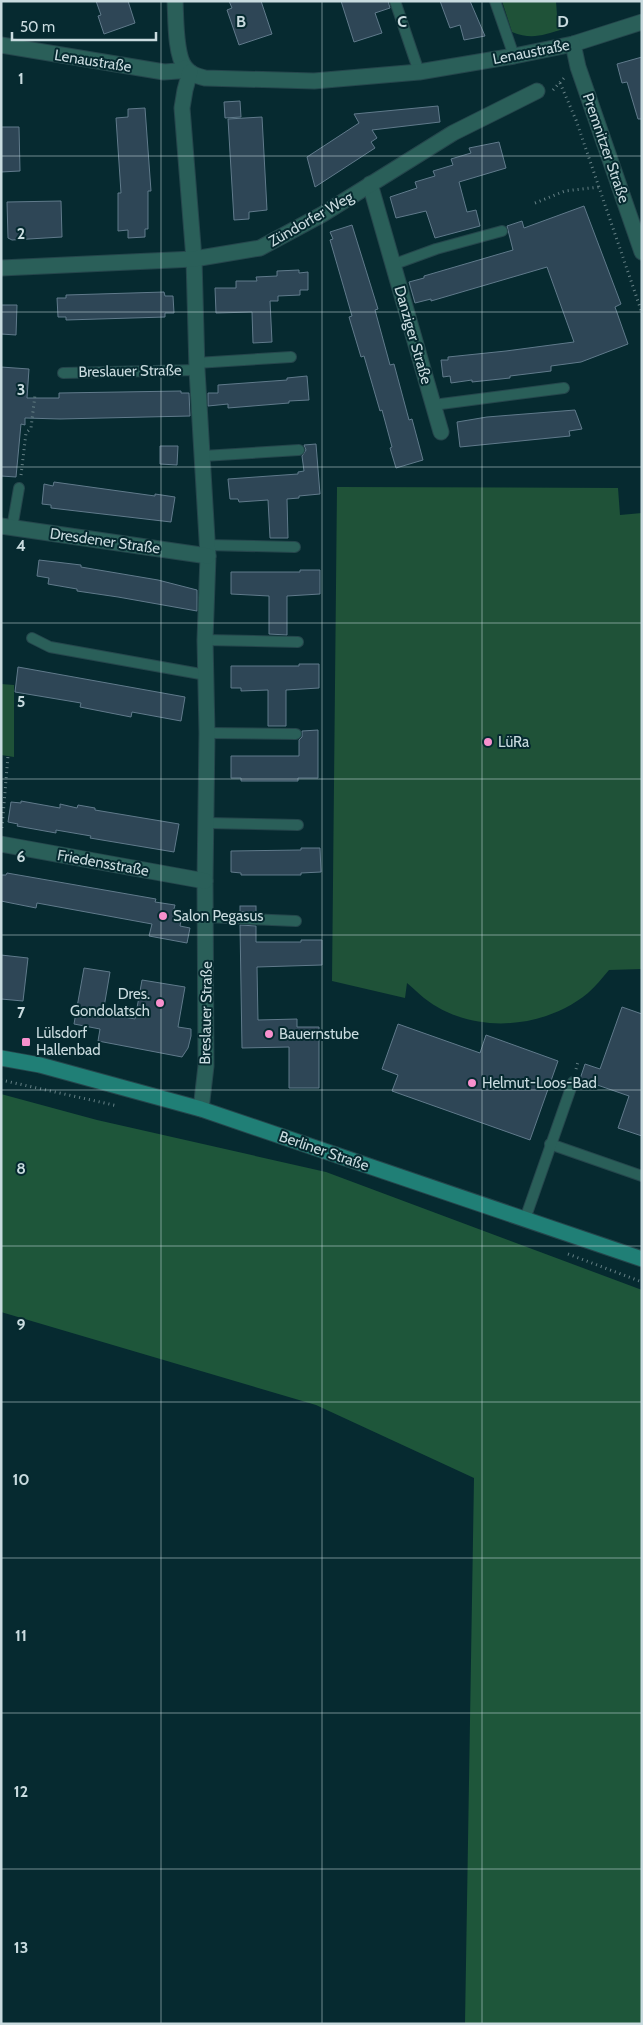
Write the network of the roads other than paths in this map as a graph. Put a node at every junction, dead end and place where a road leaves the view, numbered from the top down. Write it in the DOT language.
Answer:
graph roads {
  1 [pos="175,1"];
  2 [pos="395,1"];
  3 [pos="495,1"];
  4 [pos="642,22"];
  5 [pos="573,44"];
  6 [pos="1,45"];
  7 [pos="514,56"];
  8 [pos="190,72"];
  9 [pos="419,72"];
  10 [pos="537,91"];
  11 [pos="370,184"];
  12 [pos="502,232"];
  13 [pos="642,252"];
  14 [pos="194,259"];
  15 [pos="392,265"];
  16 [pos="1,268"];
  17 [pos="291,357"];
  18 [pos="196,366"];
  19 [pos="63,373"];
  20 [pos="564,388"];
  21 [pos="433,405"];
  22 [pos="441,432"];
  23 [pos="299,450"];
  24 [pos="203,456"];
  25 [pos="19,488"];
  26 [pos="7,527"];
  27 [pos="294,547"];
  28 [pos="207,551"];
  29 [pos="32,638"];
  30 [pos="205,640"];
  31 [pos="298,642"];
  32 [pos="206,675"];
  33 [pos="208,733"];
  34 [pos="296,734"];
  35 [pos="207,823"];
  36 [pos="298,826"];
  37 [pos="1,844"];
  38 [pos="205,881"];
  39 [pos="206,917"];
  40 [pos="296,921"];
  41 [pos="1,1058"];
  42 [pos="573,1082"];
  43 [pos="201,1109"];
  44 [pos="550,1144"];
  45 [pos="642,1176"];
  46 [pos="525,1219"];
  47 [pos="642,1259"];
  1 -- 8 [label="street"];
  2 -- 9 [label="lane"];
  3 -- 7 [label="lane"];
  4 -- 5 [label="street, Lenaustraße"];
  5 -- 7 [label="street, Lenaustraße"];
  5 -- 13 [label="street, Premnitzer Straße"];
  6 -- 8 [label="street, Lenaustraße"];
  7 -- 9 [label="street, Lenaustraße"];
  8 -- 9 [label="street, Lenaustraße"];
  8 -- 14 [label="street, Breslauer Straße"];
  10 -- 11 [label="street, Zündorfer Weg"];
  11 -- 14 [label="street, Zündorfer Weg"];
  11 -- 15 [label="street, Danziger Straße"];
  12 -- 15 [label="lane, Danziger Straße"];
  14 -- 16 [label="street, Zündorfer Weg"];
  14 -- 18 [label="street, Breslauer Straße"];
  15 -- 21 [label="street, Danziger Straße"];
  17 -- 18 [label="lane, Breslauer Straße"];
  18 -- 19 [label="lane, Breslauer Straße"];
  18 -- 24 [label="street, Breslauer Straße"];
  20 -- 21 [label="lane, Danziger Straße"];
  21 -- 22 [label="street, Danziger Straße"];
  23 -- 24 [label="lane"];
  24 -- 28 [label="street, Breslauer Straße"];
  25 -- 26 [label="lane"];
  26 -- 28 [label="street, Dresdener Straße"];
  27 -- 28 [label="lane"];
  28 -- 30 [label="street, Breslauer Straße"];
  29 -- 32 [label="lane"];
  30 -- 31 [label="lane"];
  30 -- 32 [label="street, Breslauer Straße"];
  32 -- 33 [label="street, Breslauer Straße"];
  33 -- 34 [label="lane"];
  33 -- 35 [label="street, Breslauer Straße"];
  35 -- 36 [label="lane"];
  35 -- 38 [label="street, Breslauer Straße"];
  37 -- 38 [label="street, Friedensstraße"];
  38 -- 39 [label="street, Breslauer Straße"];
  39 -- 40 [label="lane"];
  39 -- 43 [label="street, Breslauer Straße"];
  41 -- 43 [label="street, Berliner Straße"];
  42 -- 44 [label="lane"];
  43 -- 46 [label="street, Berliner Straße"];
  44 -- 45 [label="lane"];
  44 -- 46 [label="lane"];
  46 -- 47 [label="street, Berliner Straße"];
}
